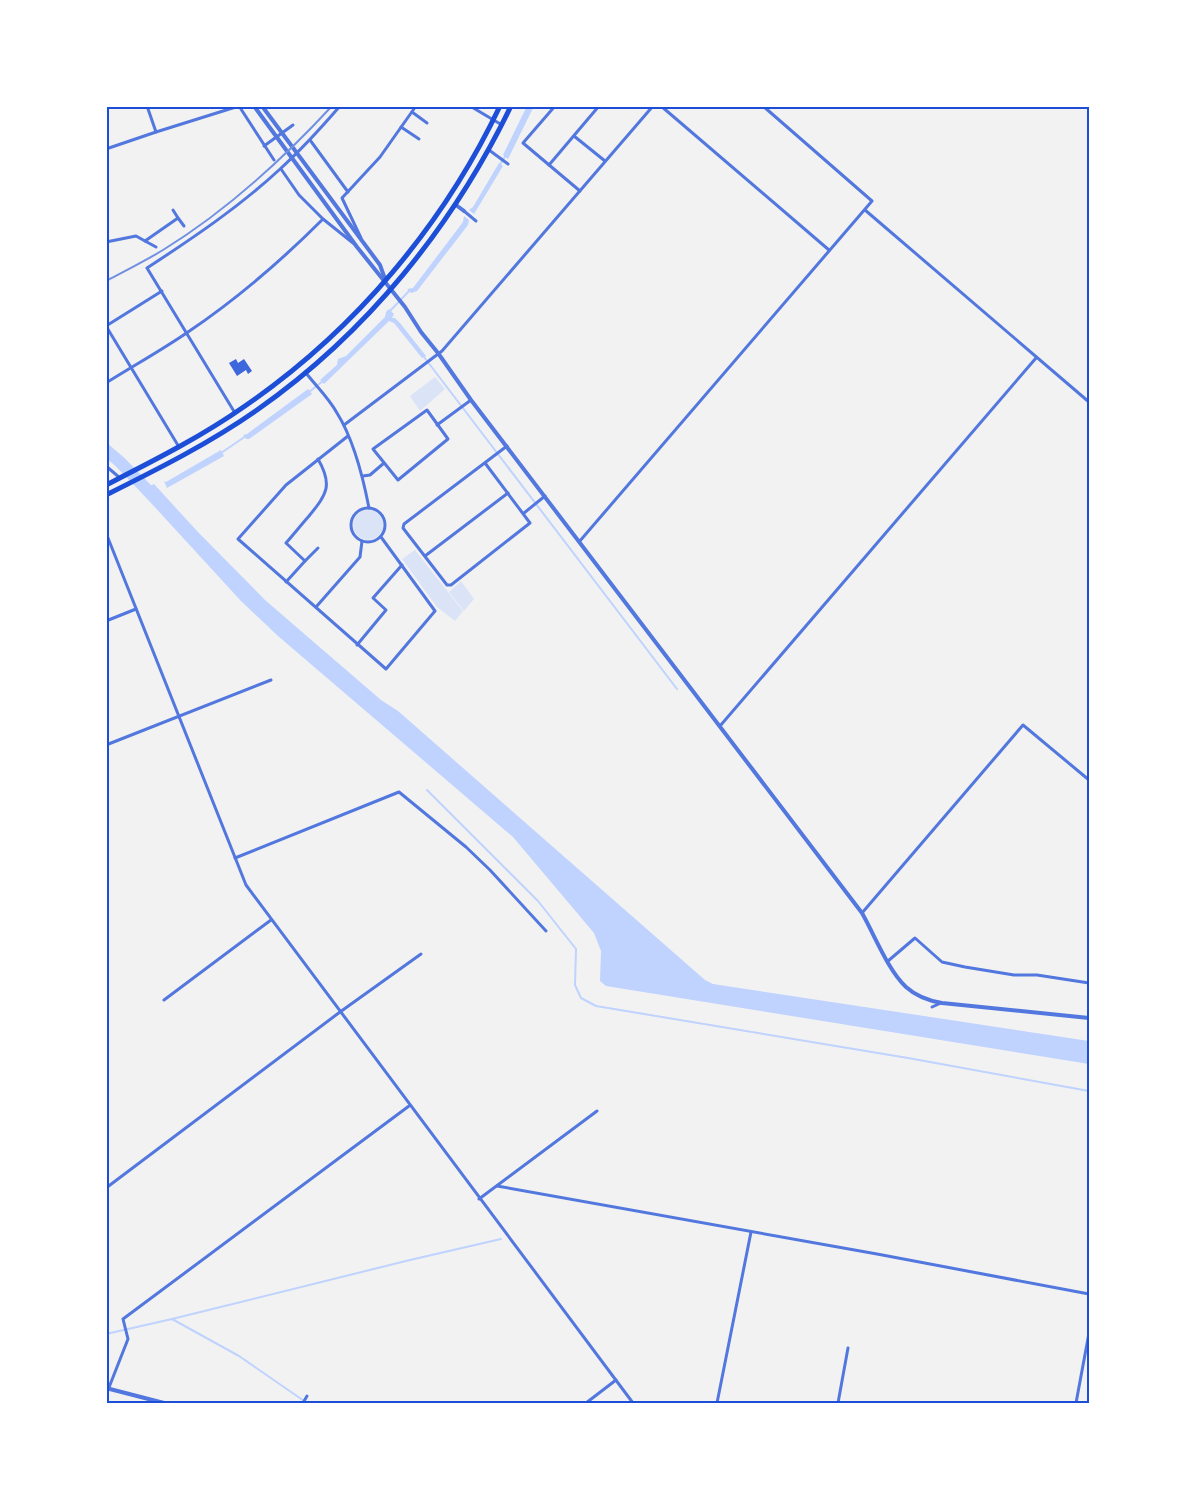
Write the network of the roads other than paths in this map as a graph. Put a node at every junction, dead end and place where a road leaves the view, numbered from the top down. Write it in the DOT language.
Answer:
graph roads {
  1 [pos="147,106"];
  2 [pos="239,106"];
  3 [pos="254,106"];
  4 [pos="262,106"];
  5 [pos="340,106"];
  6 [pos="416,106"];
  7 [pos="470,106"];
  8 [pos="500,106"];
  9 [pos="511,106"];
  10 [pos="555,106"];
  11 [pos="599,106"];
  12 [pos="653,106"];
  13 [pos="660,106"];
  14 [pos="762,106"];
  15 [pos="412,112"];
  16 [pos="493,121"];
  17 [pos="427,123"];
  18 [pos="293,125"];
  19 [pos="502,126"];
  20 [pos="402,127"];
  21 [pos="156,132"];
  22 [pos="574,136"];
  23 [pos="419,139"];
  24 [pos="310,140"];
  25 [pos="264,146"];
  26 [pos="106,149"];
  27 [pos="489,150"];
  28 [pos="274,160"];
  29 [pos="605,161"];
  30 [pos="508,164"];
  31 [pos="549,165"];
  32 [pos="281,168"];
  33 [pos="580,191"];
  34 [pos="348,192"];
  35 [pos="456,205"];
  36 [pos="173,210"];
  37 [pos="865,210"];
  38 [pos="464,211"];
  39 [pos="178,218"];
  40 [pos="323,219"];
  41 [pos="476,221"];
  42 [pos="184,226"];
  43 [pos="145,241"];
  44 [pos="106,242"];
  45 [pos="363,242"];
  46 [pos="357,246"];
  47 [pos="156,247"];
  48 [pos="829,250"];
  49 [pos="385,281"];
  50 [pos="391,289"];
  51 [pos="162,291"];
  52 [pos="106,326"];
  53 [pos="187,333"];
  54 [pos="438,353"];
  55 [pos="1036,358"];
  56 [pos="132,367"];
  57 [pos="305,372"];
  58 [pos="106,383"];
  59 [pos="471,400"];
  60 [pos="1089,402"];
  61 [pos="235,413"];
  62 [pos="437,424"];
  63 [pos="344,425"];
  64 [pos="348,436"];
  65 [pos="507,446"];
  66 [pos="179,447"];
  67 [pos="318,459"];
  68 [pos="384,463"];
  69 [pos="485,463"];
  70 [pos="106,466"];
  71 [pos="363,476"];
  72 [pos="122,477"];
  73 [pos="106,485"];
  74 [pos="508,493"];
  75 [pos="106,495"];
  76 [pos="545,496"];
  77 [pos="369,508"];
  78 [pos="524,513"];
  79 [pos="106,533"];
  80 [pos="381,537"];
  81 [pos="362,541"];
  82 [pos="580,542"];
  83 [pos="318,548"];
  84 [pos="425,556"];
  85 [pos="305,561"];
  86 [pos="402,565"];
  87 [pos="286,582"];
  88 [pos="316,607"];
  89 [pos="136,609"];
  90 [pos="106,621"];
  91 [pos="357,645"];
  92 [pos="271,680"];
  93 [pos="179,716"];
  94 [pos="720,726"];
  95 [pos="106,745"];
  96 [pos="1089,780"];
  97 [pos="235,858"];
  98 [pos="862,914"];
  99 [pos="272,920"];
  100 [pos="546,932"];
  101 [pos="421,954"];
  102 [pos="888,961"];
  103 [pos="1089,983"];
  104 [pos="164,1000"];
  105 [pos="942,1003"];
  106 [pos="932,1007"];
  107 [pos="340,1012"];
  108 [pos="1089,1018"];
  109 [pos="410,1106"];
  110 [pos="597,1111"];
  111 [pos="498,1186"];
  112 [pos="106,1188"];
  113 [pos="480,1199"];
  114 [pos="751,1232"];
  115 [pos="1089,1294"];
  116 [pos="1089,1332"];
  117 [pos="848,1348"];
  118 [pos="616,1380"];
  119 [pos="108,1389"];
  120 [pos="106,1395"];
  121 [pos="307,1396"];
  122 [pos="164,1403"];
  123 [pos="303,1403"];
  124 [pos="586,1403"];
  125 [pos="633,1403"];
  126 [pos="717,1403"];
  127 [pos="838,1403"];
  128 [pos="1076,1403"];
  1 -- 21 [label="street"];
  2 -- 21 [label="street"];
  2 -- 25 [label="street"];
  3 -- 46 [label="street"];
  4 -- 45 [label="street"];
  5 -- 24 [label="street"];
  6 -- 15 [label="street"];
  7 -- 16 [label="street"];
  8 -- 16 [label="highway"];
  9 -- 19 [label="highway"];
  10 -- 31 [label="street"];
  11 -- 22 [label="street"];
  12 -- 29 [label="street"];
  13 -- 48 [label="street"];
  14 -- 37 [label="street"];
  15 -- 17 [label="street"];
  15 -- 20 [label="street"];
  16 -- 19 [label="street"];
  16 -- 49 [label="highway"];
  18 -- 25 [label="street"];
  19 -- 27 [label="highway"];
  20 -- 23 [label="street"];
  20 -- 34 [label="street"];
  21 -- 26 [label="street"];
  22 -- 29 [label="street"];
  22 -- 31 [label="street"];
  24 -- 32 [label="street"];
  24 -- 34 [label="street"];
  25 -- 28 [label="street"];
  27 -- 30 [label="street"];
  27 -- 35 [label="highway"];
  29 -- 33 [label="street"];
  31 -- 33 [label="street"];
  32 -- 40 [label="street"];
  32 -- 51 [label="street"];
  33 -- 54 [label="street"];
  34 -- 45 [label="street"];
  35 -- 38 [label="street"];
  35 -- 50 [label="highway"];
  36 -- 39 [label="street"];
  37 -- 48 [label="street"];
  37 -- 55 [label="street"];
  38 -- 41 [label="street"];
  39 -- 42 [label="street"];
  39 -- 43 [label="street"];
  40 -- 46 [label="street"];
  40 -- 53 [label="street"];
  43 -- 44 [label="street"];
  43 -- 47 [label="street"];
  45 -- 49 [label="street"];
  46 -- 49 [label="street"];
  48 -- 82 [label="street"];
  49 -- 50 [label="street"];
  49 -- 61 [label="highway"];
  50 -- 54 [label="street"];
  50 -- 57 [label="highway"];
  51 -- 52 [label="street"];
  51 -- 53 [label="street"];
  52 -- 56 [label="street"];
  53 -- 56 [label="street"];
  53 -- 61 [label="street"];
  54 -- 59 [label="street"];
  54 -- 63 [label="street"];
  55 -- 60 [label="street"];
  55 -- 94 [label="street"];
  56 -- 58 [label="street"];
  56 -- 66 [label="street"];
  57 -- 63 [label="street"];
  57 -- 75 [label="highway"];
  59 -- 62 [label="street"];
  59 -- 65 [label="street"];
  61 -- 66 [label="highway"];
  62 -- 68 [label="street"];
  62 -- 68 [label="street"];
  63 -- 64 [label="street"];
  64 -- 67 [label="street"];
  64 -- 71 [label="street"];
  65 -- 69 [label="street"];
  65 -- 76 [label="street"];
  66 -- 72 [label="highway"];
  67 -- 85 [label="street"];
  67 -- 87 [label="street"];
  68 -- 71 [label="street"];
  69 -- 74 [label="street"];
  69 -- 84 [label="street"];
  70 -- 72 [label="street"];
  71 -- 77 [label="street"];
  72 -- 73 [label="highway"];
  74 -- 78 [label="street"];
  74 -- 84 [label="street"];
  76 -- 78 [label="street"];
  76 -- 82 [label="street"];
  77 -- 80 [label="street"];
  77 -- 81 [label="street"];
  78 -- 84 [label="street"];
  79 -- 89 [label="street"];
  80 -- 81 [label="street"];
  80 -- 86 [label="street"];
  81 -- 88 [label="street"];
  82 -- 94 [label="street"];
  83 -- 85 [label="street"];
  85 -- 87 [label="street"];
  86 -- 91 [label="street"];
  86 -- 91 [label="street"];
  87 -- 88 [label="street"];
  88 -- 91 [label="street"];
  89 -- 90 [label="street"];
  89 -- 93 [label="street"];
  92 -- 93 [label="street"];
  93 -- 95 [label="street"];
  93 -- 97 [label="street"];
  94 -- 98 [label="street"];
  96 -- 98 [label="street"];
  97 -- 99 [label="street"];
  97 -- 100 [label="street"];
  98 -- 102 [label="street"];
  99 -- 104 [label="street"];
  99 -- 107 [label="street"];
  101 -- 107 [label="street"];
  102 -- 103 [label="street"];
  102 -- 105 [label="street"];
  105 -- 106 [label="street"];
  105 -- 108 [label="street"];
  107 -- 109 [label="street"];
  107 -- 112 [label="street"];
  109 -- 113 [label="street"];
  109 -- 119 [label="street"];
  110 -- 111 [label="street"];
  111 -- 113 [label="street"];
  111 -- 114 [label="street"];
  113 -- 118 [label="street"];
  114 -- 115 [label="street"];
  114 -- 126 [label="street"];
  116 -- 128 [label="street"];
  117 -- 127 [label="street"];
  118 -- 124 [label="street"];
  118 -- 125 [label="street"];
  119 -- 120 [label="street"];
  119 -- 122 [label="street"];
  121 -- 123 [label="street"];
}
